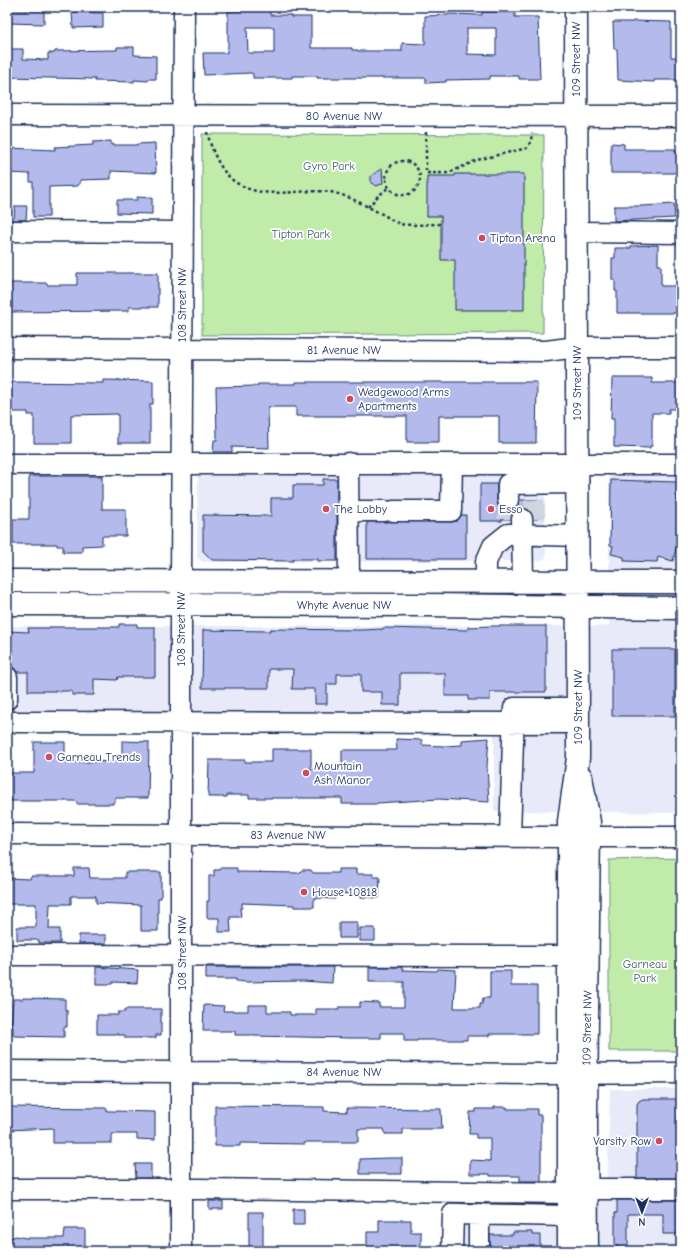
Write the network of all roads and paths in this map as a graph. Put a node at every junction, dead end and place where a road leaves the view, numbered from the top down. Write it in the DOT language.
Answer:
graph roads {
  1 [pos="184,7"];
  2 [pos="576,7"];
  3 [pos="7,114"];
  4 [pos="577,115"];
  5 [pos="182,116"];
  6 [pos="681,116"];
  7 [pos="206,132"];
  8 [pos="426,132"];
  9 [pos="532,133"];
  10 [pos="420,173"];
  11 [pos="426,173"];
  12 [pos="389,188"];
  13 [pos="368,207"];
  14 [pos="440,224"];
  15 [pos="7,231"];
  16 [pos="182,232"];
  17 [pos="578,232"];
  18 [pos="681,233"];
  19 [pos="577,347"];
  20 [pos="681,347"];
  21 [pos="7,348"];
  22 [pos="182,349"];
  23 [pos="348,463"];
  24 [pos="7,464"];
  25 [pos="452,464"];
  26 [pos="681,464"];
  27 [pos="182,465"];
  28 [pos="578,473"];
  29 [pos="348,511"];
  30 [pos="523,512"];
  31 [pos="578,536"];
  32 [pos="7,581"];
  33 [pos="348,581"];
  34 [pos="486,581"];
  35 [pos="181,582"];
  36 [pos="523,582"];
  37 [pos="578,582"];
  38 [pos="681,582"];
  39 [pos="7,604"];
  40 [pos="181,604"];
  41 [pos="578,607"];
  42 [pos="681,608"];
  43 [pos="7,677"];
  44 [pos="7,699"];
  45 [pos="578,715"];
  46 [pos="7,722"];
  47 [pos="181,722"];
  48 [pos="514,723"];
  49 [pos="7,834"];
  50 [pos="181,834"];
  51 [pos="510,836"];
  52 [pos="579,837"];
  53 [pos="681,837"];
  54 [pos="7,955"];
  55 [pos="182,956"];
  56 [pos="568,956"];
  57 [pos="7,1071"];
  58 [pos="182,1071"];
  59 [pos="578,1073"];
  60 [pos="681,1073"];
  61 [pos="7,1189"];
  62 [pos="181,1189"];
  63 [pos="681,1189"];
  64 [pos="578,1191"];
  65 [pos="474,1214"];
  66 [pos="568,1216"];
  67 [pos="479,1244"];
  68 [pos="181,1251"];
  69 [pos="452,1251"];
  70 [pos="568,1251"];
  71 [pos="587,1251"];
  1 -- 5 [label="street, 108 Street NW"];
  2 -- 4 [label="main road, 109 Street NW"];
  3 -- 5 [label="street, 80 Avenue NW"];
  4 -- 5 [label="street, 80 Avenue NW"];
  4 -- 6 [label="street, 80 Avenue NW"];
  4 -- 17 [label="main road, 109 Street NW"];
  5 -- 16 [label="street, 108 Street NW"];
  7 -- 13 [label="path"];
  8 -- 11 [label="path"];
  9 -- 11 [label="path"];
  10 -- 11 [label="path"];
  10 -- 12 [label="path"];
  10 -- 12 [label="path"];
  12 -- 13 [label="path"];
  13 -- 14 [label="path"];
  15 -- 16 [label="street"];
  16 -- 22 [label="street, 108 Street NW"];
  17 -- 18 [label="street"];
  17 -- 19 [label="main road, 109 Street NW"];
  19 -- 20 [label="street, 81 Avenue NW"];
  19 -- 22 [label="street, 81 Avenue NW"];
  19 -- 28 [label="main road, 109 Street NW"];
  21 -- 22 [label="street, 81 Avenue NW"];
  22 -- 27 [label="street, 108 Street NW"];
  23 -- 25 [label="street"];
  23 -- 27 [label="street"];
  23 -- 29 [label="street"];
  24 -- 27 [label="street"];
  25 -- 28 [label="street"];
  25 -- 29 [label="street"];
  26 -- 28 [label="street"];
  27 -- 35 [label="street, 108 Street NW"];
  28 -- 30 [label="street"];
  28 -- 31 [label="main road, 109 Street NW"];
  29 -- 33 [label="street"];
  30 -- 31 [label="street"];
  30 -- 34 [label="street"];
  30 -- 36 [label="street"];
  31 -- 37 [label="main road, 109 Street NW"];
  32 -- 35 [label="main road, Whyte Avenue NW"];
  33 -- 34 [label="main road, Whyte Avenue NW"];
  33 -- 35 [label="main road, Whyte Avenue NW"];
  34 -- 36 [label="main road, Whyte Avenue NW"];
  35 -- 40 [label="street, 108 Street NW"];
  36 -- 37 [label="main road, Whyte Avenue NW"];
  37 -- 38 [label="main road, Whyte Avenue NW"];
  37 -- 41 [label="main road, 109 Street NW"];
  39 -- 40 [label="main road, Whyte Avenue NW"];
  40 -- 41 [label="main road, Whyte Avenue NW"];
  40 -- 47 [label="street, 108 Street NW"];
  41 -- 42 [label="main road, Whyte Avenue NW"];
  41 -- 45 [label="main road, 109 Street NW"];
  43 -- 44 [label="street"];
  45 -- 48 [label="street"];
  45 -- 52 [label="main road, 109 Street NW"];
  46 -- 47 [label="street"];
  47 -- 48 [label="street"];
  47 -- 50 [label="street, 108 Street NW"];
  48 -- 51 [label="street"];
  49 -- 50 [label="street, 83 Avenue NW"];
  50 -- 51 [label="street, 83 Avenue NW"];
  50 -- 55 [label="street, 108 Street NW"];
  51 -- 52 [label="street, 83 Avenue NW"];
  52 -- 53 [label="street, 83 Avenue NW"];
  52 -- 56 [label="main road, 109 Street NW"];
  52 -- 59 [label="main road, 109 Street NW"];
  54 -- 55 [label="street"];
  55 -- 56 [label="street"];
  55 -- 58 [label="street, 108 Street NW"];
  56 -- 59 [label="main road, 109 Street NW"];
  57 -- 58 [label="street, 84 Avenue NW"];
  58 -- 59 [label="street, 84 Avenue NW"];
  58 -- 62 [label="street, 108 Street NW"];
  59 -- 60 [label="street, 84 Avenue NW"];
  59 -- 64 [label="main road, 109 Street NW"];
  61 -- 62 [label="street"];
  62 -- 64 [label="street"];
  62 -- 68 [label="street, 108 Street NW"];
  63 -- 64 [label="street"];
  64 -- 66 [label="main road, 109 Street NW"];
  64 -- 71 [label="main road, 109 Street NW"];
  65 -- 66 [label="street"];
  65 -- 67 [label="street"];
  65 -- 69 [label="street"];
  66 -- 70 [label="main road, 109 Street NW"];
}
